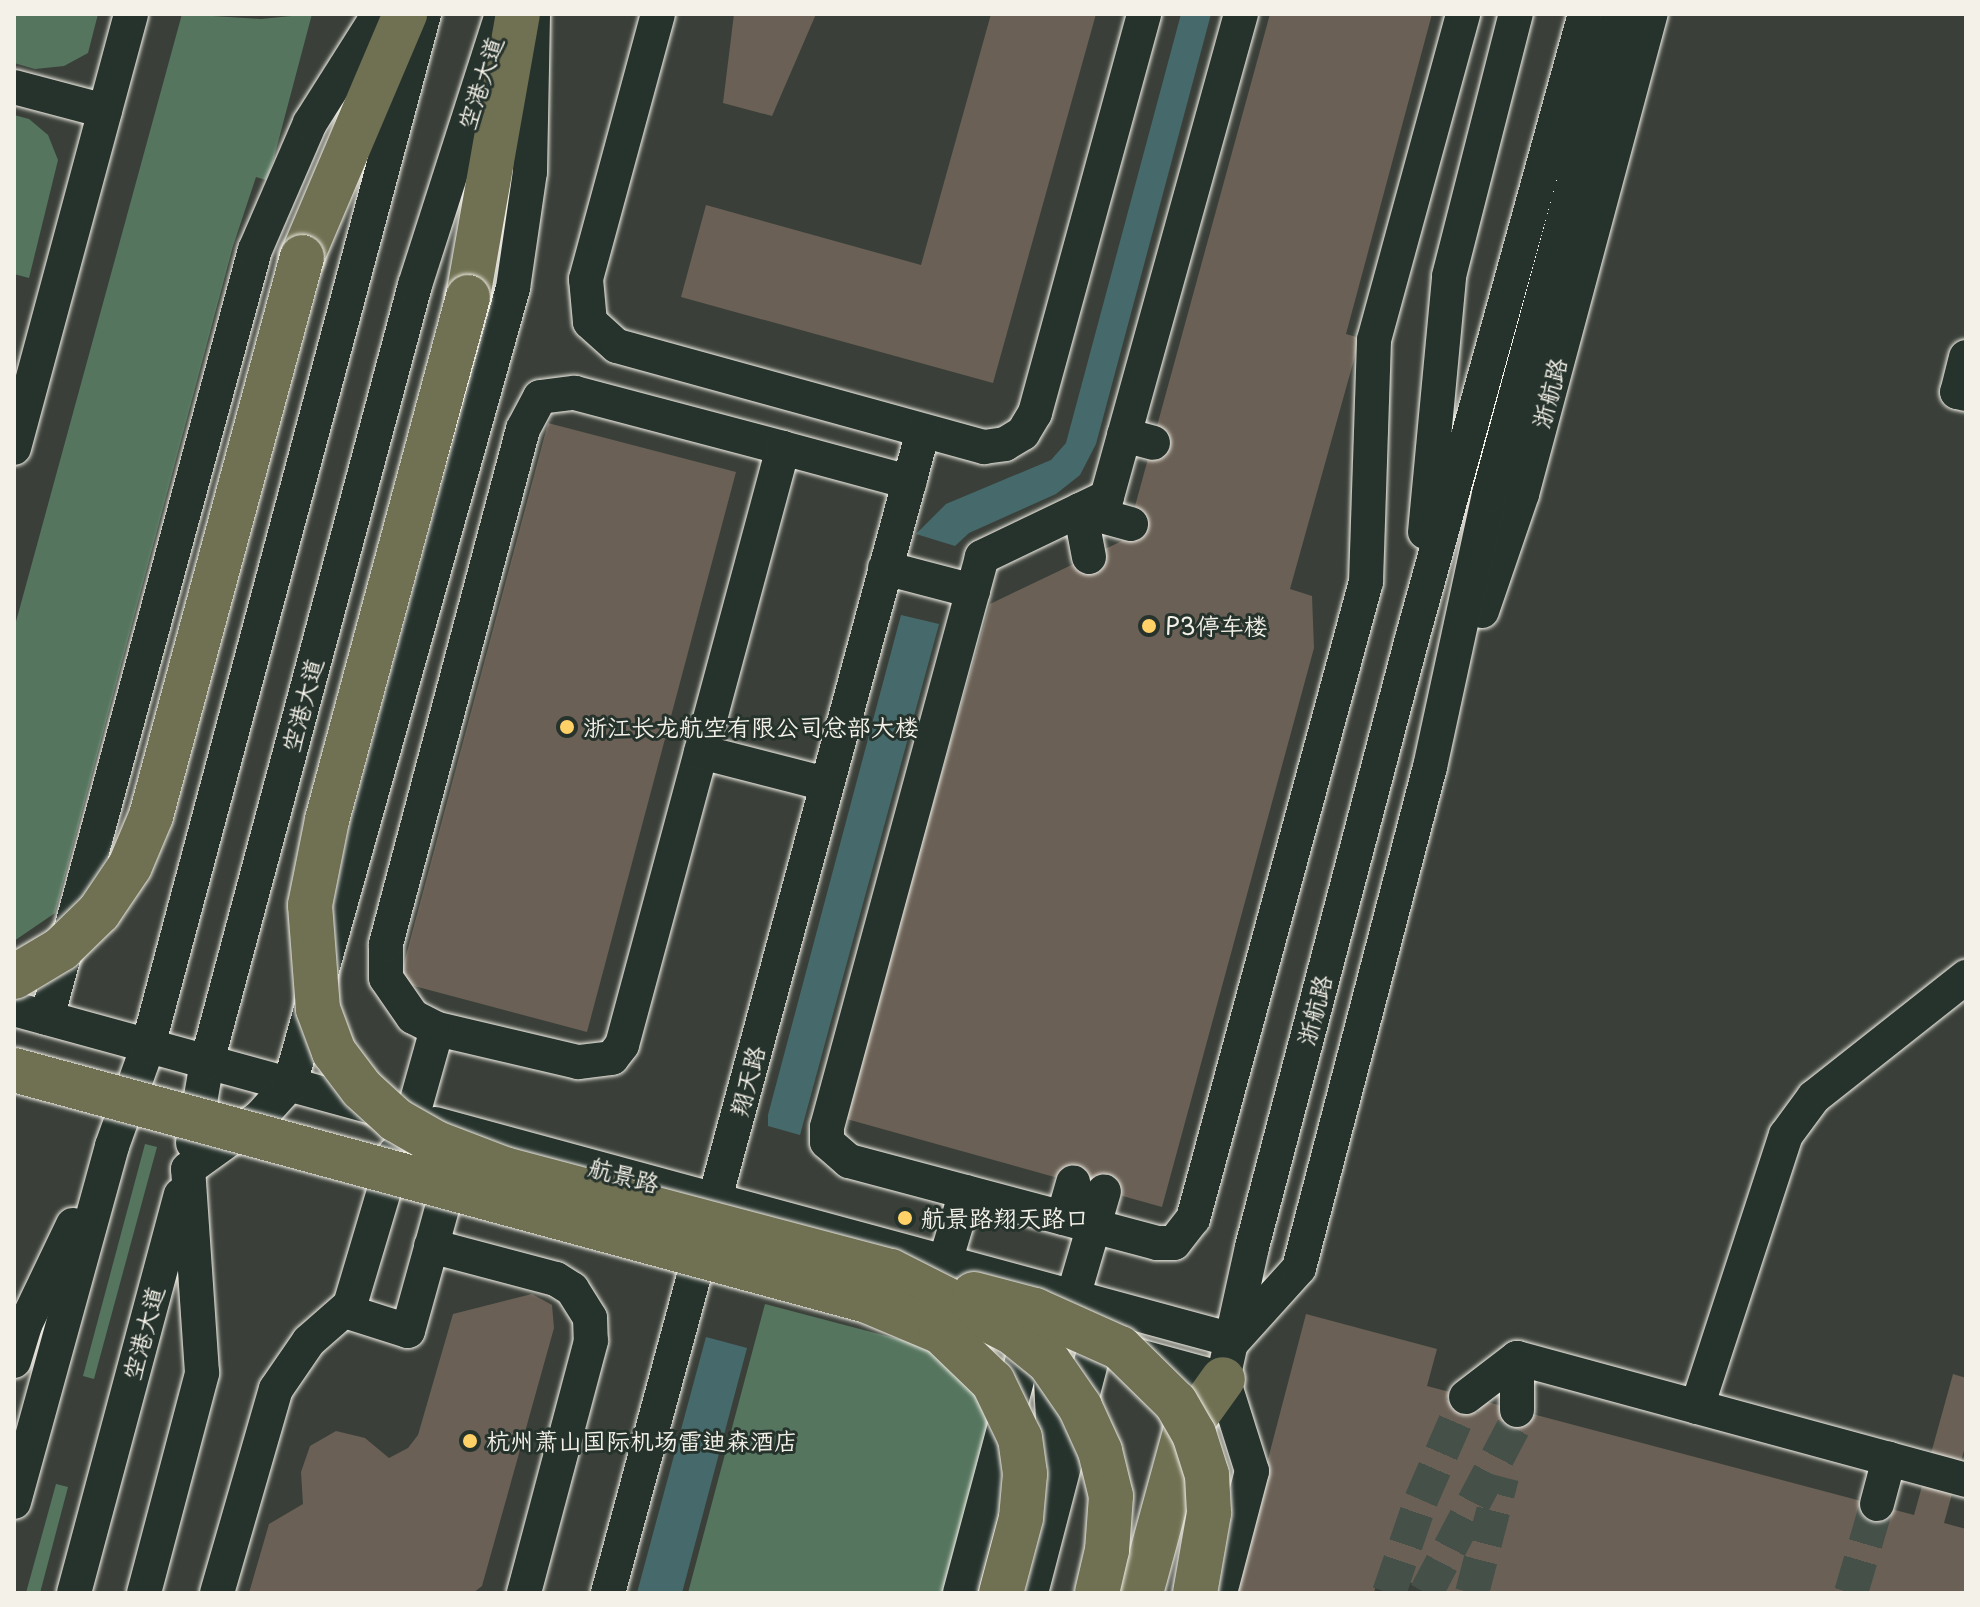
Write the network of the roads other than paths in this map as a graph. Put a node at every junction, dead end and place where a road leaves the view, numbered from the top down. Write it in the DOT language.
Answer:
graph roads {
  1 [pos="131,14"];
  2 [pos="379,14"];
  3 [pos="405,14"];
  4 [pos="424,14"];
  5 [pos="502,14"];
  6 [pos="518,14"];
  7 [pos="533,14"];
  8 [pos="658,14"];
  9 [pos="1144,14"];
  10 [pos="1241,14"];
  11 [pos="1463,14"];
  12 [pos="1516,14"];
  13 [pos="1585,14"];
  14 [pos="1619,14"];
  15 [pos="1651,14"];
  16 [pos="14,87"];
  17 [pos="105,111"];
  18 [pos="1966,357"];
  19 [pos="1966,394"];
  20 [pos="923,431"];
  21 [pos="14,448"];
  22 [pos="783,448"];
  23 [pos="909,482"];
  24 [pos="1080,510"];
  25 [pos="1131,524"];
  26 [pos="1089,557"];
  27 [pos="885,568"];
  28 [pos="973,591"];
  29 [pos="1413,635"];
  30 [pos="701,752"];
  31 [pos="1430,767"];
  32 [pos="826,784"];
  33 [pos="14,977"];
  34 [pos="1966,977"];
  35 [pos="14,1009"];
  36 [pos="47,1018"];
  37 [pos="437,1029"];
  38 [pos="148,1046"];
  39 [pos="14,1050"];
  40 [pos="207,1062"];
  41 [pos="14,1070"];
  42 [pos="136,1084"];
  43 [pos="290,1084"];
  44 [pos="203,1101"];
  45 [pos="260,1117"];
  46 [pos="412,1118"];
  47 [pos="112,1146"];
  48 [pos="395,1154"];
  49 [pos="188,1169"];
  50 [pos="453,1169"];
  51 [pos="1089,1187"];
  52 [pos="966,1192"];
  53 [pos="715,1200"];
  54 [pos="1079,1222"];
  55 [pos="704,1238"];
  56 [pos="431,1246"];
  57 [pos="945,1262"];
  58 [pos="891,1271"];
  59 [pos="1077,1298"];
  60 [pos="345,1311"];
  61 [pos="1048,1332"];
  62 [pos="1096,1344"];
  63 [pos="1517,1358"];
  64 [pos="1228,1360"];
  65 [pos="14,1361"];
  66 [pos="1466,1397"];
  67 [pos="1697,1407"];
  68 [pos="1517,1410"];
  69 [pos="1889,1459"];
  70 [pos="1966,1480"];
  71 [pos="14,1502"];
  72 [pos="1877,1504"];
  73 [pos="1054,1507"];
  74 [pos="74,1593"];
  75 [pos="144,1593"];
  76 [pos="217,1593"];
  77 [pos="524,1593"];
  78 [pos="608,1593"];
  79 [pos="960,1593"];
  80 [pos="1001,1593"];
  81 [pos="1031,1593"];
  82 [pos="1097,1593"];
  83 [pos="1141,1593"];
  84 [pos="1166,1593"];
  85 [pos="1195,1593"];
  86 [pos="1220,1593"];
  1 -- 17 [label="street"];
  2 -- 36 [label="street"];
  3 -- 33 [label="main road, bridge"];
  4 -- 38 [label="street"];
  5 -- 40 [label="street, 空港大道"];
  6 -- 58 [label="main road, 空港大道, bridge"];
  7 -- 43 [label="street"];
  8 -- 20 [label="street"];
  9 -- 20 [label="street"];
  10 -- 24 [label="street"];
  11 -- 54 [label="street"];
  12 -- 29 [label="street, 浙航路"];
  13 -- 29 [label="street, 浙航路"];
  14 -- 31 [label="street, 浙航路"];
  15 -- 31 [label="street, 浙航路"];
  16 -- 17 [label="street"];
  17 -- 21 [label="street"];
  18 -- 19 [label="street"];
  20 -- 23 [label="street, 翔天路"];
  22 -- 23 [label="street"];
  22 -- 30 [label="street"];
  22 -- 37 [label="street"];
  23 -- 27 [label="street, 翔天路"];
  24 -- 25 [label="street"];
  24 -- 26 [label="street"];
  24 -- 28 [label="street"];
  27 -- 28 [label="street"];
  27 -- 32 [label="street, 翔天路"];
  28 -- 52 [label="street"];
  29 -- 64 [label="street, 浙航路"];
  30 -- 32 [label="street"];
  30 -- 37 [label="street"];
  31 -- 64 [label="street, 浙航路"];
  32 -- 53 [label="street, 翔天路"];
  34 -- 67 [label="street"];
  35 -- 36 [label="street, 航景路"];
  36 -- 38 [label="street, 航景路"];
  37 -- 46 [label="street"];
  38 -- 40 [label="street, 航景路"];
  38 -- 42 [label="street"];
  39 -- 42 [label="street, 航景路"];
  40 -- 43 [label="street, 航景路"];
  40 -- 44 [label="street, 空港大道"];
  41 -- 80 [label="main road, bridge"];
  42 -- 44 [label="street, 航景路"];
  42 -- 47 [label="street"];
  43 -- 45 [label="street"];
  43 -- 46 [label="street, 航景路"];
  44 -- 45 [label="street, 航景路"];
  44 -- 49 [label="street, 空港大道"];
  45 -- 48 [label="street, 航景路"];
  45 -- 49 [label="street"];
  46 -- 53 [label="street, 航景路"];
  47 -- 65 [label="street"];
  47 -- 71 [label="street"];
  48 -- 50 [label="street, 航景路"];
  48 -- 60 [label="street"];
  49 -- 74 [label="street, 空港大道"];
  49 -- 75 [label="street"];
  50 -- 55 [label="street, 航景路"];
  50 -- 56 [label="street"];
  51 -- 54 [label="street"];
  52 -- 54 [label="street"];
  52 -- 57 [label="street"];
  53 -- 55 [label="street, 翔天路"];
  53 -- 57 [label="street, 航景路"];
  54 -- 59 [label="street"];
  55 -- 61 [label="street, 航景路"];
  55 -- 78 [label="street, 翔天路"];
  56 -- 60 [label="street"];
  56 -- 77 [label="street"];
  57 -- 59 [label="street, 航景路"];
  58 -- 82 [label="main road, bridge"];
  58 -- 85 [label="main road, bridge"];
  59 -- 61 [label="street"];
  59 -- 62 [label="street"];
  59 -- 64 [label="street, 航景路"];
  60 -- 76 [label="street"];
  61 -- 62 [label="street, 航景路"];
  61 -- 73 [label="street"];
  61 -- 79 [label="street"];
  62 -- 64 [label="street, 航景路"];
  62 -- 73 [label="street"];
  63 -- 66 [label="street"];
  63 -- 67 [label="street"];
  63 -- 68 [label="street"];
  64 -- 83 [label="main road"];
  64 -- 84 [label="main road"];
  64 -- 86 [label="street"];
  67 -- 69 [label="street"];
  69 -- 70 [label="street"];
  69 -- 72 [label="street"];
  73 -- 81 [label="street"];
}
